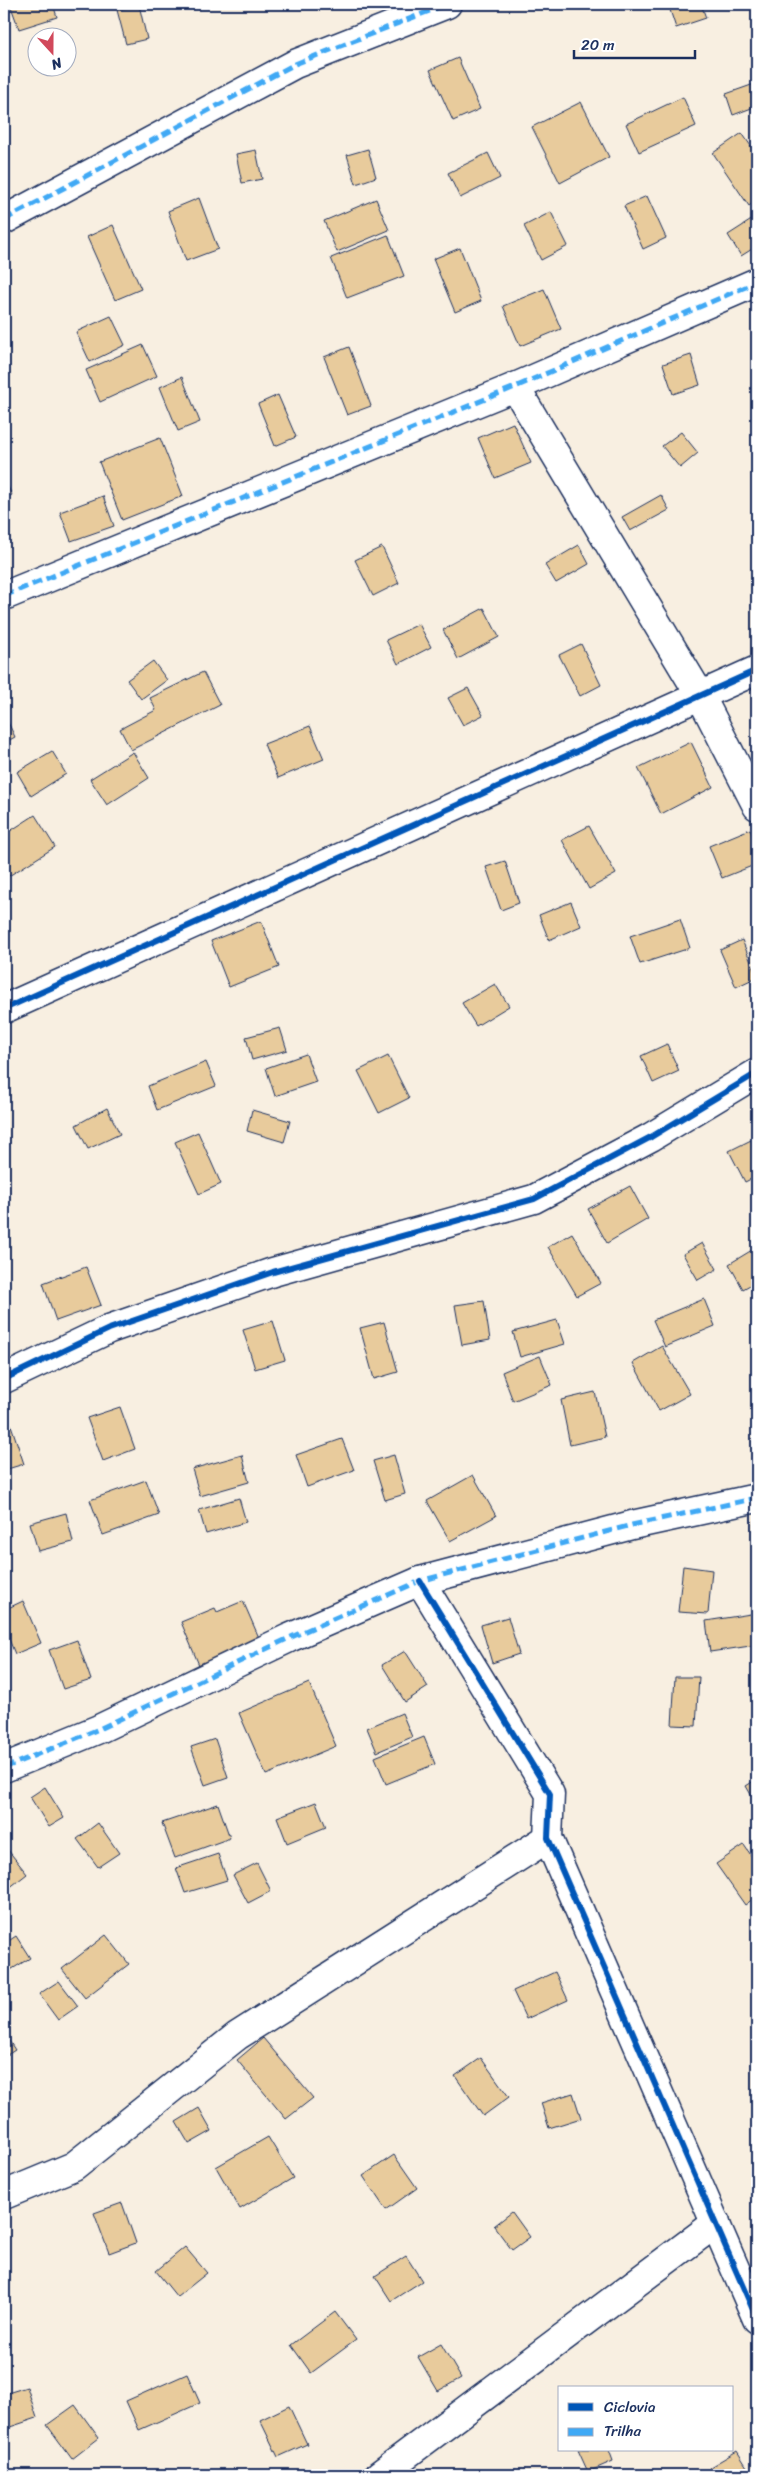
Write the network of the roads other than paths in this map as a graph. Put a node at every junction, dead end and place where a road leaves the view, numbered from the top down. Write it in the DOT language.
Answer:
graph roads {
  1 [pos="448,4"];
  2 [pos="4,220"];
  3 [pos="757,282"];
  4 [pos="515,387"];
  5 [pos="4,596"];
  6 [pos="757,670"];
  7 [pos="700,695"];
  8 [pos="757,806"];
  9 [pos="4,1009"];
  10 [pos="757,1073"];
  11 [pos="4,1379"];
  12 [pos="757,1498"];
  13 [pos="420,1581"];
  14 [pos="4,1768"];
  15 [pos="548,1838"];
  16 [pos="4,2195"];
  17 [pos="716,2223"];
  18 [pos="757,2319"];
  19 [pos="379,2475"];
  1 -- 2 [label="street"];
  3 -- 4 [label="street"];
  4 -- 5 [label="street"];
  4 -- 7 [label="street"];
  6 -- 7 [label="street"];
  7 -- 8 [label="street"];
  7 -- 9 [label="street"];
  10 -- 11 [label="street"];
  12 -- 13 [label="street"];
  13 -- 14 [label="street"];
  13 -- 15 [label="street"];
  15 -- 16 [label="street"];
  15 -- 17 [label="street"];
  17 -- 18 [label="street"];
  17 -- 19 [label="street"];
}
